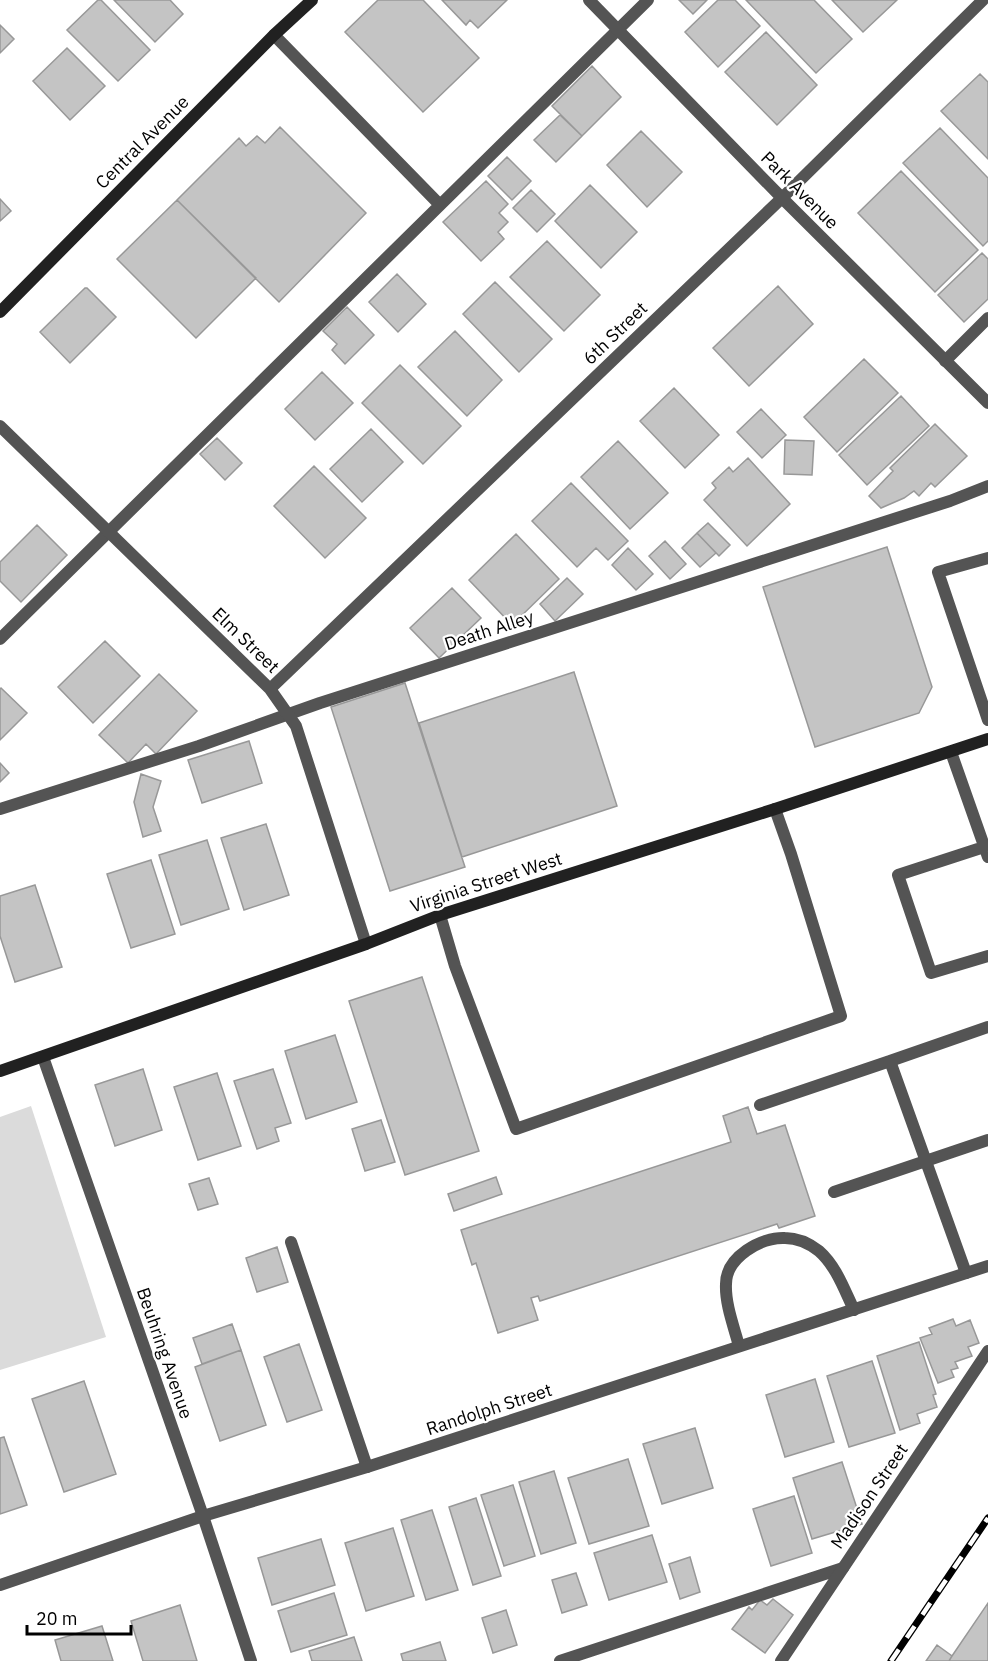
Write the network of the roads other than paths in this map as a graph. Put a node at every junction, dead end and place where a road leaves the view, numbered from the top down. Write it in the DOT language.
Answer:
graph roads {
  1 [pos="312,0"];
  2 [pos="589,0"];
  3 [pos="648,0"];
  4 [pos="983,0"];
  5 [pos="618,30"];
  6 [pos="274,34"];
  7 [pos="782,198"];
  8 [pos="440,205"];
  9 [pos="0,312"];
  10 [pos="988,318"];
  11 [pos="945,361"];
  12 [pos="988,403"];
  13 [pos="0,426"];
  14 [pos="988,486"];
  15 [pos="108,532"];
  16 [pos="988,558"];
  17 [pos="0,639"];
  18 [pos="270,689"];
  19 [pos="287,714"];
  20 [pos="988,720"];
  21 [pos="988,739"];
  22 [pos="951,752"];
  23 [pos="0,809"];
  24 [pos="775,809"];
  25 [pos="986,852"];
  26 [pos="440,915"];
  27 [pos="366,944"];
  28 [pos="988,956"];
  29 [pos="988,1027"];
  30 [pos="43,1057"];
  31 [pos="890,1061"];
  32 [pos="0,1071"];
  33 [pos="760,1105"];
  34 [pos="988,1140"];
  35 [pos="926,1161"];
  36 [pos="834,1192"];
  37 [pos="291,1242"];
  38 [pos="988,1266"];
  39 [pos="966,1273"];
  40 [pos="854,1310"];
  41 [pos="739,1346"];
  42 [pos="988,1351"];
  43 [pos="367,1467"];
  44 [pos="203,1516"];
  45 [pos="843,1568"];
  46 [pos="0,1584"];
  47 [pos="251,1661"];
  48 [pos="560,1661"];
  49 [pos="781,1661"];
  1 -- 6 [label="main road, Central Avenue"];
  2 -- 5 [label="street, Park Avenue"];
  3 -- 5 [label="street"];
  4 -- 7 [label="street, 6th Street"];
  5 -- 7 [label="street, Park Avenue"];
  5 -- 8 [label="street"];
  6 -- 8 [label="street"];
  6 -- 9 [label="main road, Central Avenue"];
  7 -- 11 [label="street, Park Avenue"];
  7 -- 18 [label="street, 6th Street"];
  8 -- 15 [label="street"];
  10 -- 11 [label="street"];
  11 -- 12 [label="street, Park Avenue"];
  13 -- 15 [label="street, Elm Street"];
  14 -- 19 [label="street, Death Alley"];
  15 -- 17 [label="street"];
  15 -- 18 [label="street, Elm Street"];
  16 -- 20 [label="street"];
  18 -- 19 [label="street, Elm Street"];
  19 -- 23 [label="street, Death Alley"];
  19 -- 27 [label="street, Elm Street"];
  21 -- 22 [label="main road, Virginia Street West"];
  22 -- 24 [label="main road, Virginia Street West"];
  22 -- 25 [label="street"];
  24 -- 26 [label="main road, Virginia Street West"];
  24 -- 26 [label="street"];
  25 -- 28 [label="street"];
  26 -- 27 [label="main road, Virginia Street West"];
  27 -- 30 [label="main road, Virginia Street West"];
  29 -- 31 [label="street"];
  30 -- 32 [label="main road, Virginia Street West"];
  30 -- 44 [label="street, Beuhring Avenue"];
  31 -- 33 [label="street"];
  31 -- 35 [label="street"];
  34 -- 35 [label="street"];
  35 -- 36 [label="street"];
  35 -- 39 [label="street"];
  37 -- 43 [label="street"];
  38 -- 39 [label="street, Randolph Street"];
  39 -- 40 [label="street, Randolph Street"];
  40 -- 41 [label="street, Randolph Street"];
  40 -- 41 [label="street"];
  41 -- 43 [label="street, Randolph Street"];
  42 -- 45 [label="street, Madison Street"];
  43 -- 44 [label="street, Randolph Street"];
  44 -- 46 [label="street, Randolph Street"];
  44 -- 47 [label="street, Beuhring Avenue"];
  45 -- 48 [label="street"];
  45 -- 49 [label="street, Madison Street"];
}
